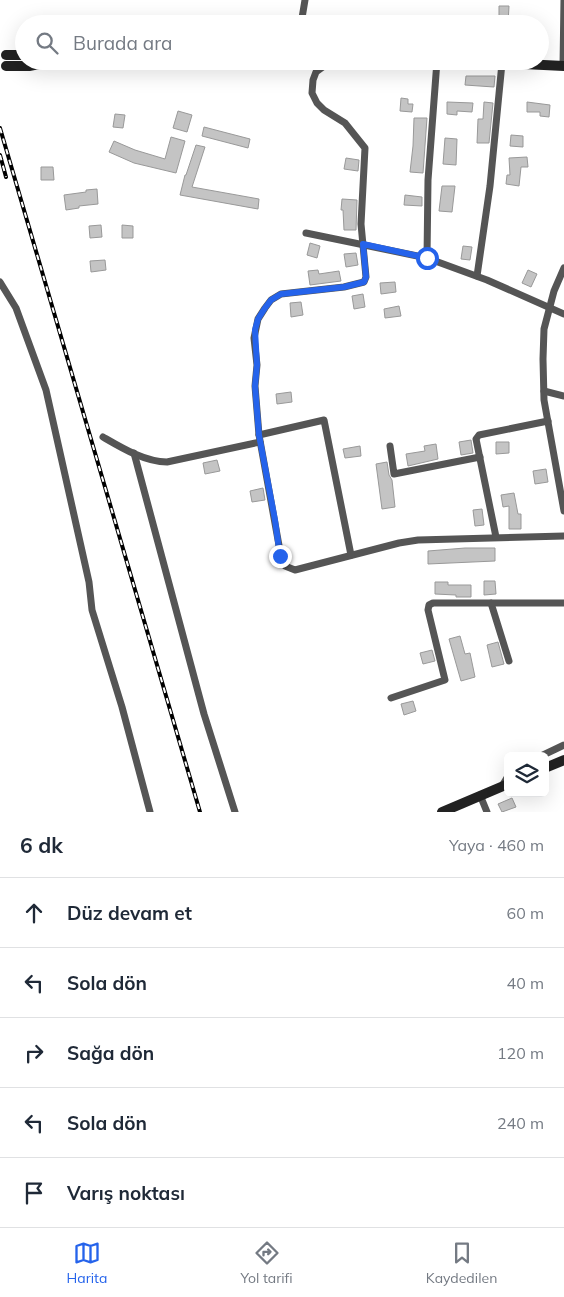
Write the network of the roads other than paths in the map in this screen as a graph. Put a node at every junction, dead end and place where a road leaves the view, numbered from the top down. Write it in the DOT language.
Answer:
graph roads {
  1 [pos="304,0"];
  2 [pos="564,0"];
  3 [pos="302,15"];
  4 [pos="15,58"];
  5 [pos="15,63"];
  6 [pos="549,65"];
  7 [pos="563,66"];
  8 [pos="319,70"];
  9 [pos="436,70"];
  10 [pos="501,70"];
  11 [pos="306,233"];
  12 [pos="363,244"];
  13 [pos="427,258"];
  14 [pos="564,268"];
  15 [pos="477,276"];
  16 [pos="0,282"];
  17 [pos="549,308"];
  18 [pos="564,314"];
  19 [pos="544,391"];
  20 [pos="564,396"];
  21 [pos="548,421"];
  22 [pos="103,437"];
  23 [pos="260,439"];
  24 [pos="390,446"];
  25 [pos="134,453"];
  26 [pos="480,457"];
  27 [pos="561,476"];
  28 [pos="564,511"];
  29 [pos="564,536"];
  30 [pos="496,537"];
  31 [pos="351,555"];
  32 [pos="491,603"];
  33 [pos="564,603"];
  34 [pos="509,661"];
  35 [pos="391,698"];
  36 [pos="564,746"];
  37 [pos="549,753"];
  38 [pos="564,760"];
  39 [pos="549,766"];
  40 [pos="504,785"];
  41 [pos="480,796"];
  42 [pos="150,812"];
  43 [pos="235,812"];
  44 [pos="442,812"];
  45 [pos="487,812"];
  1 -- 3 [label="street"];
  2 -- 7 [label="street"];
  4 -- 5 [label="main road"];
  6 -- 7 [label="main road"];
  8 -- 12 [label="street"];
  9 -- 13 [label="street"];
  10 -- 15 [label="street"];
  11 -- 12 [label="street"];
  12 -- 13 [label="street"];
  12 -- 23 [label="street"];
  13 -- 15 [label="street"];
  14 -- 17 [label="street"];
  15 -- 17 [label="street"];
  16 -- 42 [label="street"];
  17 -- 18 [label="street"];
  17 -- 19 [label="street"];
  19 -- 20 [label="street"];
  19 -- 21 [label="street"];
  21 -- 26 [label="street"];
  21 -- 27 [label="street"];
  22 -- 25 [label="street"];
  23 -- 25 [label="street"];
  23 -- 31 [label="street"];
  23 -- 31 [label="street"];
  24 -- 26 [label="street"];
  25 -- 43 [label="street"];
  26 -- 30 [label="street"];
  27 -- 28 [label="street"];
  29 -- 30 [label="street"];
  30 -- 31 [label="street"];
  32 -- 33 [label="street"];
  32 -- 34 [label="street"];
  32 -- 35 [label="street"];
  36 -- 37 [label="street"];
  38 -- 39 [label="main road"];
  40 -- 41 [label="main road"];
  41 -- 44 [label="main road"];
  41 -- 45 [label="street"];
}
